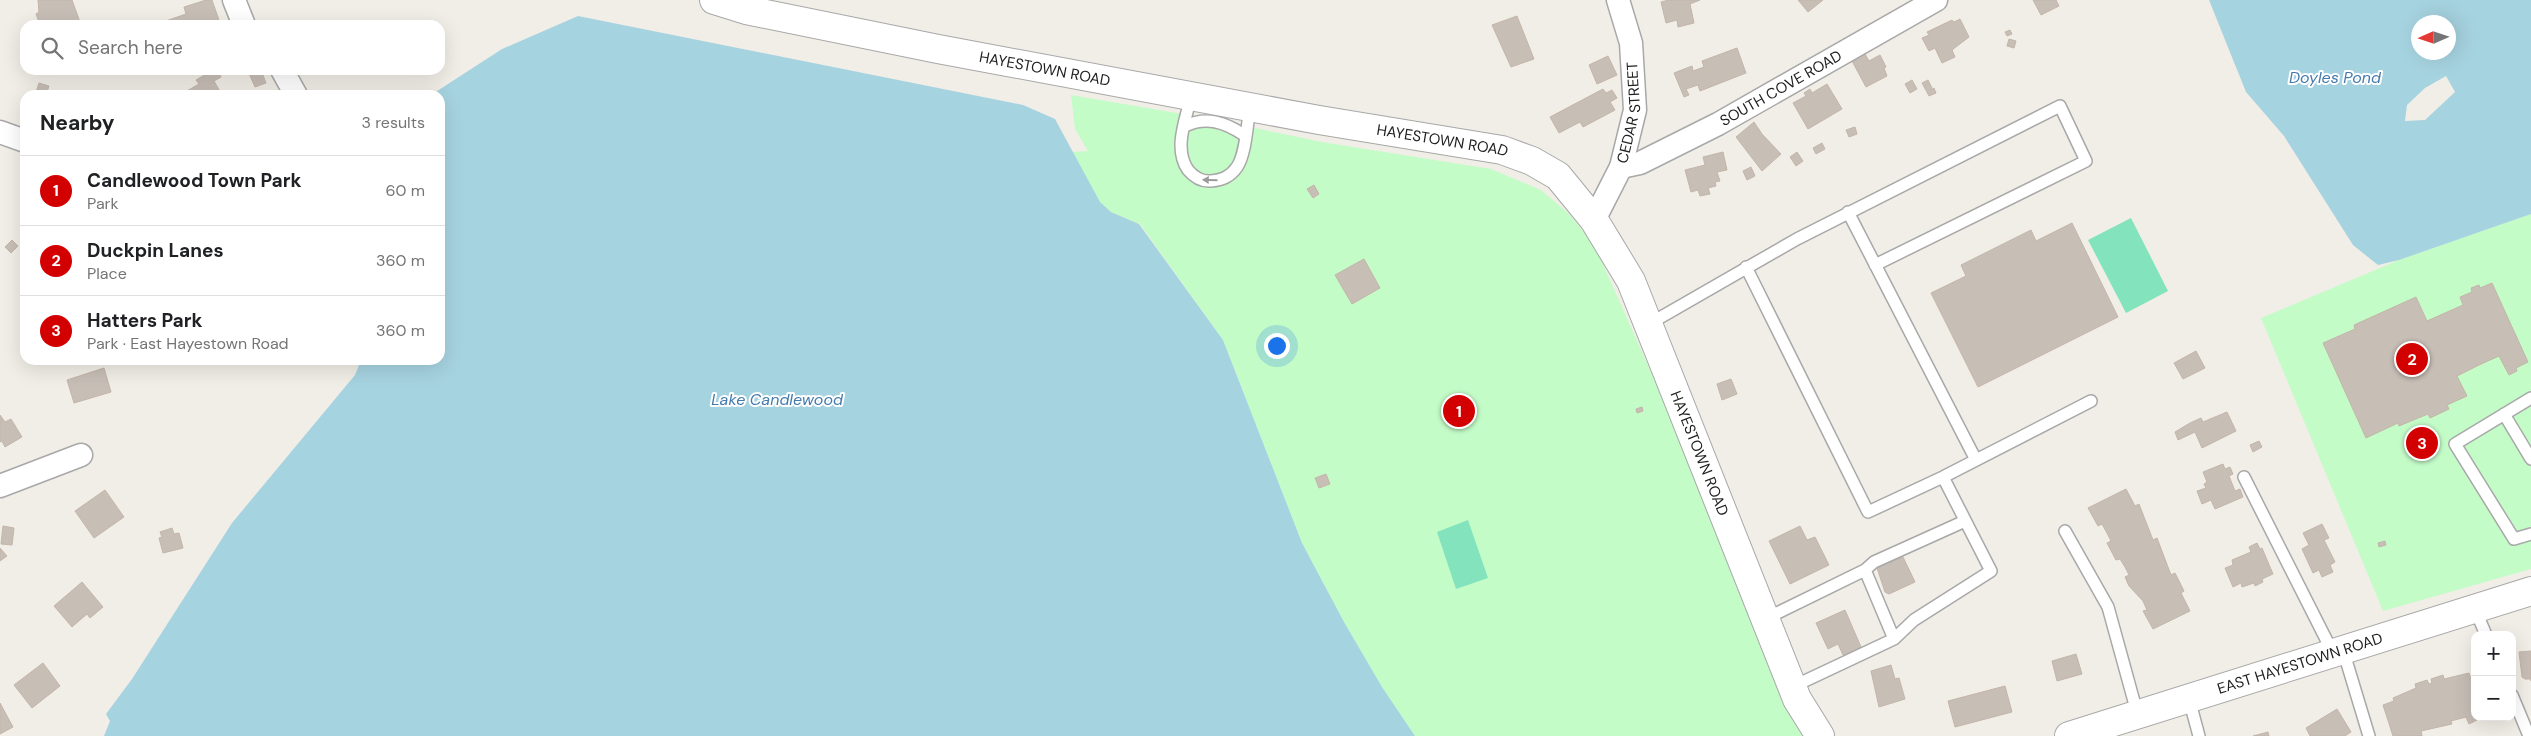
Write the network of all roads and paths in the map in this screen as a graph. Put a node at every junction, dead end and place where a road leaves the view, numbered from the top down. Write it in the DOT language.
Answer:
graph roads {
  1 [pos="234,0"];
  2 [pos="714,0"];
  3 [pos="1618,0"];
  4 [pos="1936,0"];
  5 [pos="242,20"];
  6 [pos="285,75"];
  7 [pos="293,90"];
  8 [pos="1191,96"];
  9 [pos="1250,108"];
  10 [pos="1185,126"];
  11 [pos="0,132"];
  12 [pos="1244,135"];
  13 [pos="20,139"];
  14 [pos="1621,167"];
  15 [pos="1848,212"];
  16 [pos="1594,220"];
  17 [pos="1875,265"];
  18 [pos="1746,267"];
  19 [pos="1649,324"];
  20 [pos="2531,398"];
  21 [pos="2090,401"];
  22 [pos="2504,414"];
  23 [pos="81,455"];
  24 [pos="2531,459"];
  25 [pos="1976,460"];
  26 [pos="2244,477"];
  27 [pos="1943,478"];
  28 [pos="0,486"];
  29 [pos="1965,521"];
  30 [pos="2065,531"];
  31 [pos="2531,534"];
  32 [pos="1865,570"];
  33 [pos="2531,591"];
  34 [pos="2474,608"];
  35 [pos="1766,618"];
  36 [pos="2484,631"];
  37 [pos="1894,639"];
  38 [pos="2338,652"];
  39 [pos="1792,687"];
  40 [pos="2189,700"];
  41 [pos="2516,706"];
  42 [pos="2138,716"];
  43 [pos="1820,736"];
  44 [pos="2069,736"];
  45 [pos="2199,736"];
  46 [pos="2369,736"];
  47 [pos="2528,736"];
  1 -- 5 [label="street"];
  2 -- 8 [label="street, HAYESTOWN ROAD"];
  3 -- 14 [label="street, CEDAR STREET"];
  4 -- 14 [label="street, SOUTH COVE ROAD"];
  6 -- 7 [label="street"];
  8 -- 9 [label="street, HAYESTOWN ROAD"];
  8 -- 10 [label="lane"];
  9 -- 12 [label="lane"];
  9 -- 16 [label="street, HAYESTOWN ROAD"];
  10 -- 12 [label="lane"];
  12 -- 10 [label="lane, one-way"];
  11 -- 13 [label="street"];
  14 -- 16 [label="street, CEDAR STREET"];
  15 -- 17 [label="lane"];
  15 -- 17 [label="lane"];
  15 -- 18 [label="lane"];
  16 -- 19 [label="street, HAYESTOWN ROAD"];
  17 -- 25 [label="lane"];
  18 -- 19 [label="lane"];
  18 -- 27 [label="lane"];
  19 -- 35 [label="street, HAYESTOWN ROAD"];
  20 -- 22 [label="lane"];
  21 -- 25 [label="lane"];
  22 -- 24 [label="lane"];
  22 -- 31 [label="lane"];
  23 -- 28 [label="street"];
  25 -- 27 [label="lane"];
  26 -- 38 [label="lane"];
  27 -- 29 [label="lane"];
  29 -- 32 [label="lane"];
  29 -- 37 [label="lane"];
  30 -- 42 [label="lane"];
  32 -- 35 [label="lane"];
  32 -- 37 [label="lane"];
  33 -- 34 [label="street, EAST HAYESTOWN ROAD"];
  34 -- 36 [label="lane"];
  34 -- 38 [label="street, EAST HAYESTOWN ROAD"];
  35 -- 39 [label="street, HAYESTOWN ROAD"];
  37 -- 39 [label="lane"];
  38 -- 40 [label="street, EAST HAYESTOWN ROAD"];
  38 -- 46 [label="lane"];
  39 -- 43 [label="street, HAYESTOWN ROAD"];
  40 -- 42 [label="street, EAST HAYESTOWN ROAD"];
  40 -- 45 [label="lane"];
  41 -- 47 [label="lane"];
  42 -- 44 [label="street, EAST HAYESTOWN ROAD"];
}
